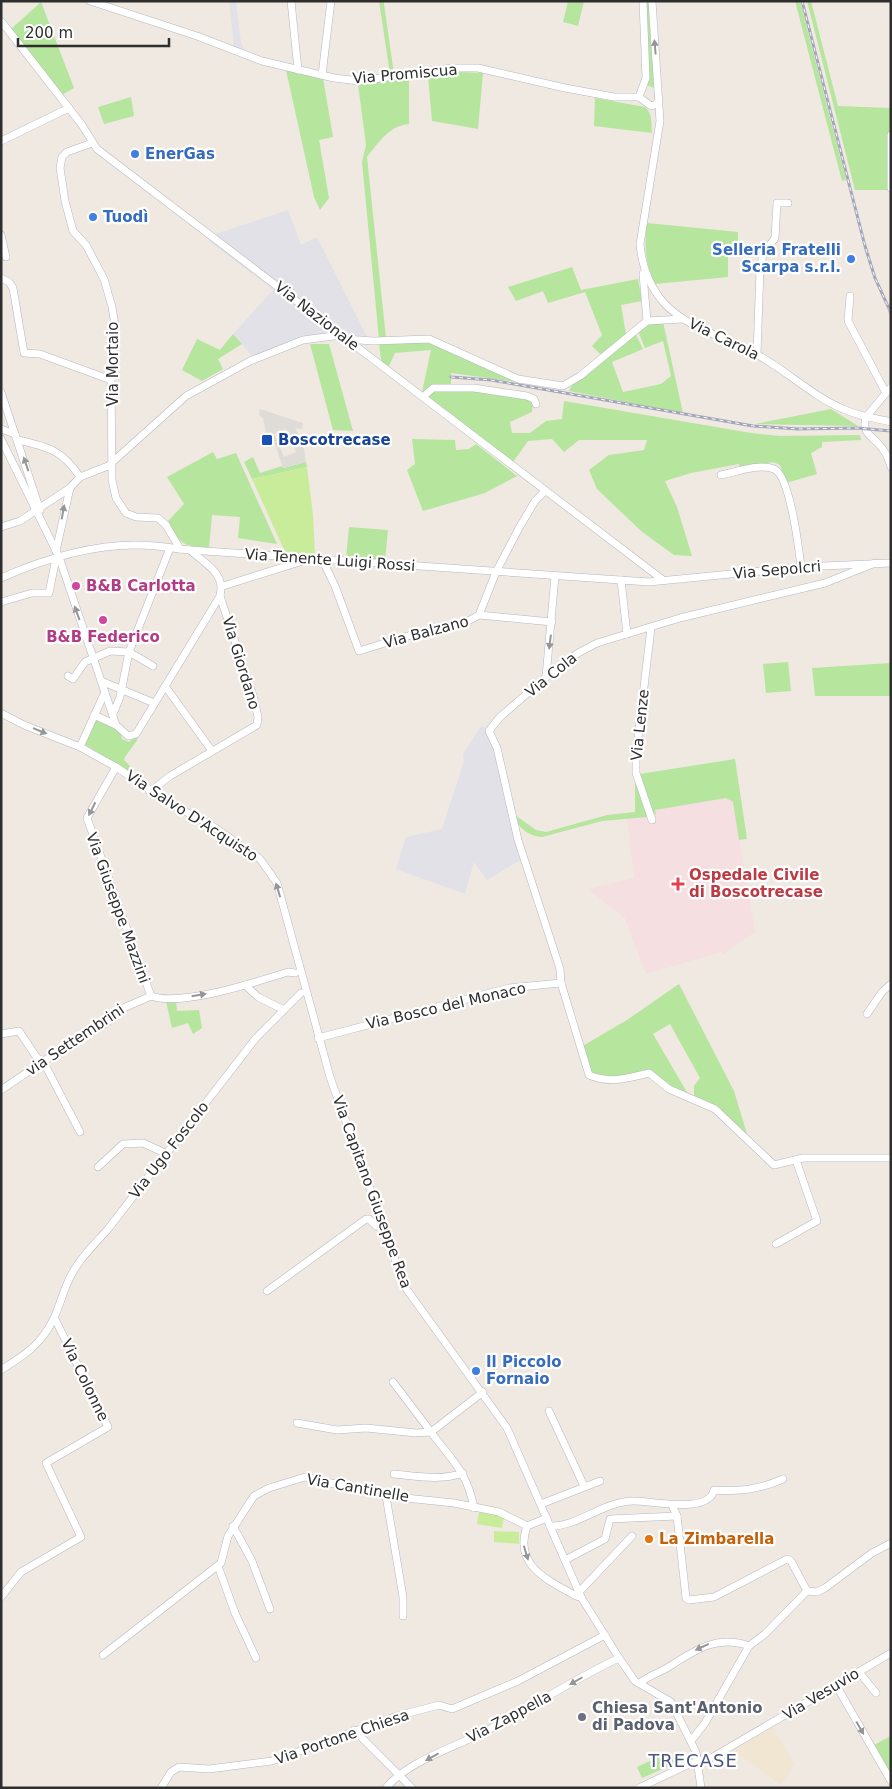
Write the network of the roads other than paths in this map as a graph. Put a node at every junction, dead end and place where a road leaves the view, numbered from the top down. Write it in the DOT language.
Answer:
graph roads {
  1 [pos="90,1"];
  2 [pos="291,1"];
  3 [pos="331,1"];
  4 [pos="643,1"];
  5 [pos="652,1"];
  6 [pos="1,21"];
  7 [pos="298,70"];
  8 [pos="322,75"];
  9 [pos="643,87"];
  10 [pos="658,96"];
  11 [pos="639,97"];
  12 [pos="651,106"];
  13 [pos="69,108"];
  14 [pos="660,121"];
  15 [pos="891,136"];
  16 [pos="1,141"];
  17 [pos="92,143"];
  18 [pos="891,188"];
  19 [pos="788,203"];
  20 [pos="1,235"];
  21 [pos="6,258"];
  22 [pos="643,264"];
  23 [pos="1,278"];
  24 [pos="850,296"];
  25 [pos="663,302"];
  26 [pos="647,312"];
  27 [pos="660,319"];
  28 [pos="682,320"];
  29 [pos="647,321"];
  30 [pos="344,337"];
  31 [pos="757,354"];
  32 [pos="111,380"];
  33 [pos="888,390"];
  34 [pos="1,392"];
  35 [pos="423,397"];
  36 [pos="536,404"];
  37 [pos="866,417"];
  38 [pos="891,422"];
  39 [pos="1,429"];
  40 [pos="16,437"];
  41 [pos="1,439"];
  42 [pos="113,461"];
  43 [pos="891,467"];
  44 [pos="721,475"];
  45 [pos="80,476"];
  46 [pos="70,488"];
  47 [pos="545,491"];
  48 [pos="39,510"];
  49 [pos="1,527"];
  50 [pos="170,548"];
  51 [pos="180,549"];
  52 [pos="190,550"];
  53 [pos="57,556"];
  54 [pos="308,558"];
  55 [pos="322,559"];
  56 [pos="875,563"];
  57 [pos="891,563"];
  58 [pos="801,567"];
  59 [pos="496,572"];
  60 [pos="555,576"];
  61 [pos="1,578"];
  62 [pos="622,580"];
  63 [pos="663,580"];
  64 [pos="223,586"];
  65 [pos="220,596"];
  66 [pos="1,602"];
  67 [pos="479,615"];
  68 [pos="552,622"];
  69 [pos="651,628"];
  70 [pos="627,634"];
  71 [pos="129,652"];
  72 [pos="92,658"];
  73 [pos="153,666"];
  74 [pos="68,676"];
  75 [pos="546,677"];
  76 [pos="101,681"];
  77 [pos="165,686"];
  78 [pos="121,689"];
  79 [pos="105,692"];
  80 [pos="154,703"];
  81 [pos="1,713"];
  82 [pos="113,714"];
  83 [pos="94,716"];
  84 [pos="116,726"];
  85 [pos="80,747"];
  86 [pos="212,751"];
  87 [pos="116,767"];
  88 [pos="150,792"];
  89 [pos="652,820"];
  90 [pos="283,909"];
  91 [pos="295,973"];
  92 [pos="562,983"];
  93 [pos="891,984"];
  94 [pos="245,985"];
  95 [pos="301,992"];
  96 [pos="151,996"];
  97 [pos="282,1010"];
  98 [pos="867,1014"];
  99 [pos="1,1034"];
  100 [pos="318,1038"];
  101 [pos="43,1061"];
  102 [pos="1,1090"];
  103 [pos="80,1132"];
  104 [pos="165,1153"];
  105 [pos="891,1158"];
  106 [pos="796,1160"];
  107 [pos="98,1167"];
  108 [pos="384,1227"];
  109 [pos="776,1244"];
  110 [pos="266,1292"];
  111 [pos="55,1319"];
  112 [pos="1,1370"];
  113 [pos="393,1382"];
  114 [pos="483,1392"];
  115 [pos="549,1411"];
  116 [pos="297,1423"];
  117 [pos="431,1432"];
  118 [pos="462,1473"];
  119 [pos="394,1474"];
  120 [pos="783,1479"];
  121 [pos="600,1480"];
  122 [pos="584,1486"];
  123 [pos="386,1496"];
  124 [pos="541,1504"];
  125 [pos="672,1505"];
  126 [pos="474,1508"];
  127 [pos="677,1516"];
  128 [pos="546,1518"];
  129 [pos="233,1526"];
  130 [pos="527,1526"];
  131 [pos="550,1526"];
  132 [pos="632,1536"];
  133 [pos="890,1548"];
  134 [pos="565,1560"];
  135 [pos="218,1566"];
  136 [pos="806,1591"];
  137 [pos="581,1594"];
  138 [pos="1,1597"];
  139 [pos="270,1609"];
  140 [pos="403,1616"];
  141 [pos="605,1635"];
  142 [pos="749,1646"];
  143 [pos="891,1653"];
  144 [pos="103,1655"];
  145 [pos="256,1658"];
  146 [pos="619,1658"];
  147 [pos="859,1672"];
  148 [pos="640,1683"];
  149 [pos="836,1685"];
  150 [pos="876,1693"];
  151 [pos="354,1730"];
  152 [pos="691,1741"];
  153 [pos="698,1761"];
  154 [pos="398,1776"];
  155 [pos="891,1781"];
  156 [pos="161,1788"];
  157 [pos="386,1788"];
  158 [pos="412,1788"];
  159 [pos="639,1788"];
  160 [pos="702,1788"];
  1 -- 7 [label="street, Via Promiscua"];
  2 -- 7 [label="street"];
  3 -- 8 [label="street"];
  4 -- 9 [label="street"];
  10 -- 5 [label="street, Via Carola, one-way"];
  6 -- 13 [label="street, Via Nazionale"];
  7 -- 8 [label="street, Via Promiscua"];
  8 -- 11 [label="street, Via Promiscua"];
  9 -- 10 [label="street"];
  9 -- 11 [label="street"];
  10 -- 12 [label="street"];
  10 -- 14 [label="street, Via Carola"];
  11 -- 12 [label="street"];
  12 -- 14 [label="street"];
  13 -- 16 [label="street"];
  13 -- 17 [label="street, Via Nazionale"];
  14 -- 22 [label="street, Via Carola"];
  15 -- 18 [label="street"];
  17 -- 30 [label="street, Via Nazionale"];
  17 -- 32 [label="street, Via Mortaio"];
  19 -- 31 [label="street"];
  20 -- 21 [label="street"];
  22 -- 25 [label="street, Via Carola"];
  22 -- 26 [label="street"];
  23 -- 32 [label="street"];
  24 -- 33 [label="street"];
  25 -- 26 [label="street"];
  25 -- 27 [label="street"];
  25 -- 28 [label="street, Via Carola"];
  26 -- 29 [label="street"];
  27 -- 28 [label="street"];
  27 -- 29 [label="street"];
  28 -- 31 [label="street, Via Carola"];
  29 -- 30 [label="street"];
  30 -- 35 [label="street, Via Nazionale"];
  30 -- 42 [label="street"];
  31 -- 37 [label="street, Via Carola"];
  32 -- 42 [label="street, Via Mortaio"];
  33 -- 37 [label="street"];
  34 -- 40 [label="street"];
  35 -- 36 [label="street"];
  35 -- 47 [label="street, Via Nazionale"];
  37 -- 38 [label="street, Via Carola"];
  37 -- 43 [label="street"];
  39 -- 40 [label="street"];
  40 -- 45 [label="street"];
  48 -- 40 [label="street, one-way"];
  41 -- 48 [label="street"];
  42 -- 45 [label="street"];
  42 -- 51 [label="street, Via Mortaio"];
  44 -- 58 [label="street"];
  45 -- 46 [label="street"];
  46 -- 48 [label="street"];
  53 -- 46 [label="street, one-way"];
  47 -- 59 [label="street, Via Balzano"];
  47 -- 63 [label="street, Via Nazionale"];
  48 -- 49 [label="street"];
  48 -- 53 [label="street"];
  50 -- 51 [label="street, Via Tenente Luigi Rossi"];
  50 -- 53 [label="street, Via Tenente Luigi Rossi"];
  50 -- 71 [label="street"];
  51 -- 52 [label="street, Via Tenente Luigi Rossi"];
  52 -- 54 [label="street, Via Tenente Luigi Rossi"];
  52 -- 64 [label="street"];
  53 -- 61 [label="street, Via Tenente Luigi Rossi"];
  53 -- 66 [label="street"];
  72 -- 53 [label="street, one-way"];
  54 -- 55 [label="street, Via Tenente Luigi Rossi"];
  54 -- 64 [label="street"];
  55 -- 59 [label="street, Via Tenente Luigi Rossi"];
  55 -- 67 [label="street, Via Balzano"];
  56 -- 57 [label="street, Via Sepolcri"];
  56 -- 58 [label="street, Via Sepolcri"];
  56 -- 69 [label="street, Via Cola"];
  58 -- 63 [label="street, Via Sepolcri"];
  59 -- 60 [label="street, Via Tenente Luigi Rossi"];
  59 -- 67 [label="street, Via Balzano"];
  60 -- 62 [label="street, Via Tenente Luigi Rossi"];
  60 -- 68 [label="street"];
  62 -- 63 [label="street, Via Tenente Luigi Rossi"];
  62 -- 70 [label="street"];
  64 -- 65 [label="street"];
  65 -- 77 [label="street"];
  65 -- 86 [label="street, Via Giordano"];
  67 -- 68 [label="street"];
  68 -- 75 [label="street, one-way"];
  69 -- 70 [label="street, Via Cola"];
  69 -- 89 [label="street, Via Lenze"];
  70 -- 75 [label="street, Via Cola"];
  71 -- 72 [label="street"];
  71 -- 73 [label="street"];
  71 -- 78 [label="street"];
  72 -- 74 [label="street"];
  72 -- 76 [label="street"];
  75 -- 92 [label="street, Via Cola"];
  76 -- 78 [label="street"];
  76 -- 79 [label="street"];
  77 -- 80 [label="street"];
  77 -- 86 [label="street"];
  78 -- 80 [label="street"];
  78 -- 82 [label="street"];
  79 -- 82 [label="street"];
  79 -- 83 [label="street"];
  80 -- 84 [label="street"];
  81 -- 85 [label="street, Via Salvo D'Acquisto, one-way"];
  82 -- 84 [label="street"];
  83 -- 84 [label="street"];
  83 -- 85 [label="street"];
  85 -- 87 [label="street, Via Salvo D'Acquisto"];
  86 -- 88 [label="street, Via Giordano"];
  87 -- 88 [label="street, Via Salvo D'Acquisto"];
  87 -- 96 [label="street, Via Giuseppe Mazzini, one-way"];
  90 -- 88 [label="street, Via Salvo D'Acquisto, one-way"];
  90 -- 91 [label="street"];
  90 -- 100 [label="street, Via Salvo D'Acquisto"];
  91 -- 94 [label="street"];
  91 -- 95 [label="street"];
  92 -- 100 [label="street, Via Bosco del Monaco"];
  92 -- 106 [label="street"];
  93 -- 98 [label="street"];
  96 -- 94 [label="street, one-way"];
  94 -- 97 [label="street"];
  95 -- 97 [label="street, Via Ugo Foscolo"];
  95 -- 100 [label="street"];
  96 -- 101 [label="street, via Settembrini"];
  97 -- 104 [label="street, Via Ugo Foscolo"];
  99 -- 101 [label="street"];
  100 -- 108 [label="street, Via Capitano Giuseppe Rea"];
  101 -- 102 [label="street, via Settembrini"];
  101 -- 103 [label="street"];
  104 -- 107 [label="street"];
  104 -- 111 [label="street, Via Ugo Foscolo"];
  105 -- 106 [label="street"];
  106 -- 109 [label="street"];
  108 -- 110 [label="street"];
  108 -- 114 [label="street, Via Capitano Giuseppe Rea"];
  111 -- 112 [label="street, Via Ugo Foscolo"];
  111 -- 138 [label="street, Via Colonne"];
  113 -- 117 [label="street"];
  114 -- 117 [label="street"];
  114 -- 124 [label="street, Via Capitano Giuseppe Rea"];
  115 -- 122 [label="street"];
  116 -- 117 [label="street"];
  117 -- 118 [label="street"];
  118 -- 119 [label="street"];
  118 -- 126 [label="street"];
  120 -- 125 [label="street"];
  121 -- 122 [label="street"];
  122 -- 124 [label="street"];
  123 -- 126 [label="street, Via Cantinelle"];
  123 -- 129 [label="street, Via Cantinelle"];
  123 -- 140 [label="street"];
  124 -- 128 [label="street, Via Capitano Giuseppe Rea"];
  125 -- 127 [label="street"];
  125 -- 131 [label="street"];
  126 -- 130 [label="street, Via Cantinelle"];
  127 -- 134 [label="street"];
  127 -- 136 [label="street"];
  128 -- 130 [label="street"];
  128 -- 131 [label="street, Via Capitano Giuseppe Rea"];
  129 -- 135 [label="street, Via Cantinelle"];
  129 -- 139 [label="street"];
  130 -- 137 [label="street, one-way"];
  131 -- 134 [label="street, Via Capitano Giuseppe Rea"];
  132 -- 137 [label="street"];
  133 -- 136 [label="street"];
  134 -- 137 [label="street, Via Capitano Giuseppe Rea"];
  135 -- 144 [label="street"];
  135 -- 145 [label="street"];
  136 -- 142 [label="street"];
  137 -- 141 [label="street, Via Capitano Giuseppe Rea"];
  141 -- 146 [label="street, Via Capitano Giuseppe Rea"];
  141 -- 151 [label="street, Via Portone Chiesa"];
  142 -- 148 [label="street, one-way"];
  142 -- 152 [label="street"];
  143 -- 147 [label="street, Via Vesuvio"];
  146 -- 148 [label="street, Via Capitano Giuseppe Rea"];
  146 -- 154 [label="street, Via Zappella, one-way"];
  147 -- 149 [label="street, Via Vesuvio"];
  147 -- 150 [label="street"];
  148 -- 152 [label="street, Via Capitano Giuseppe Rea"];
  149 -- 153 [label="street, Via Vesuvio"];
  149 -- 155 [label="street, one-way"];
  151 -- 154 [label="street"];
  151 -- 156 [label="street, Via Portone Chiesa"];
  152 -- 153 [label="street, Via Capitano Giuseppe Rea"];
  153 -- 159 [label="street, Via Vesuvio"];
  153 -- 160 [label="street, Via Capitano Giuseppe Rea"];
  154 -- 157 [label="street, Via Zappella"];
  154 -- 158 [label="street"];
}
